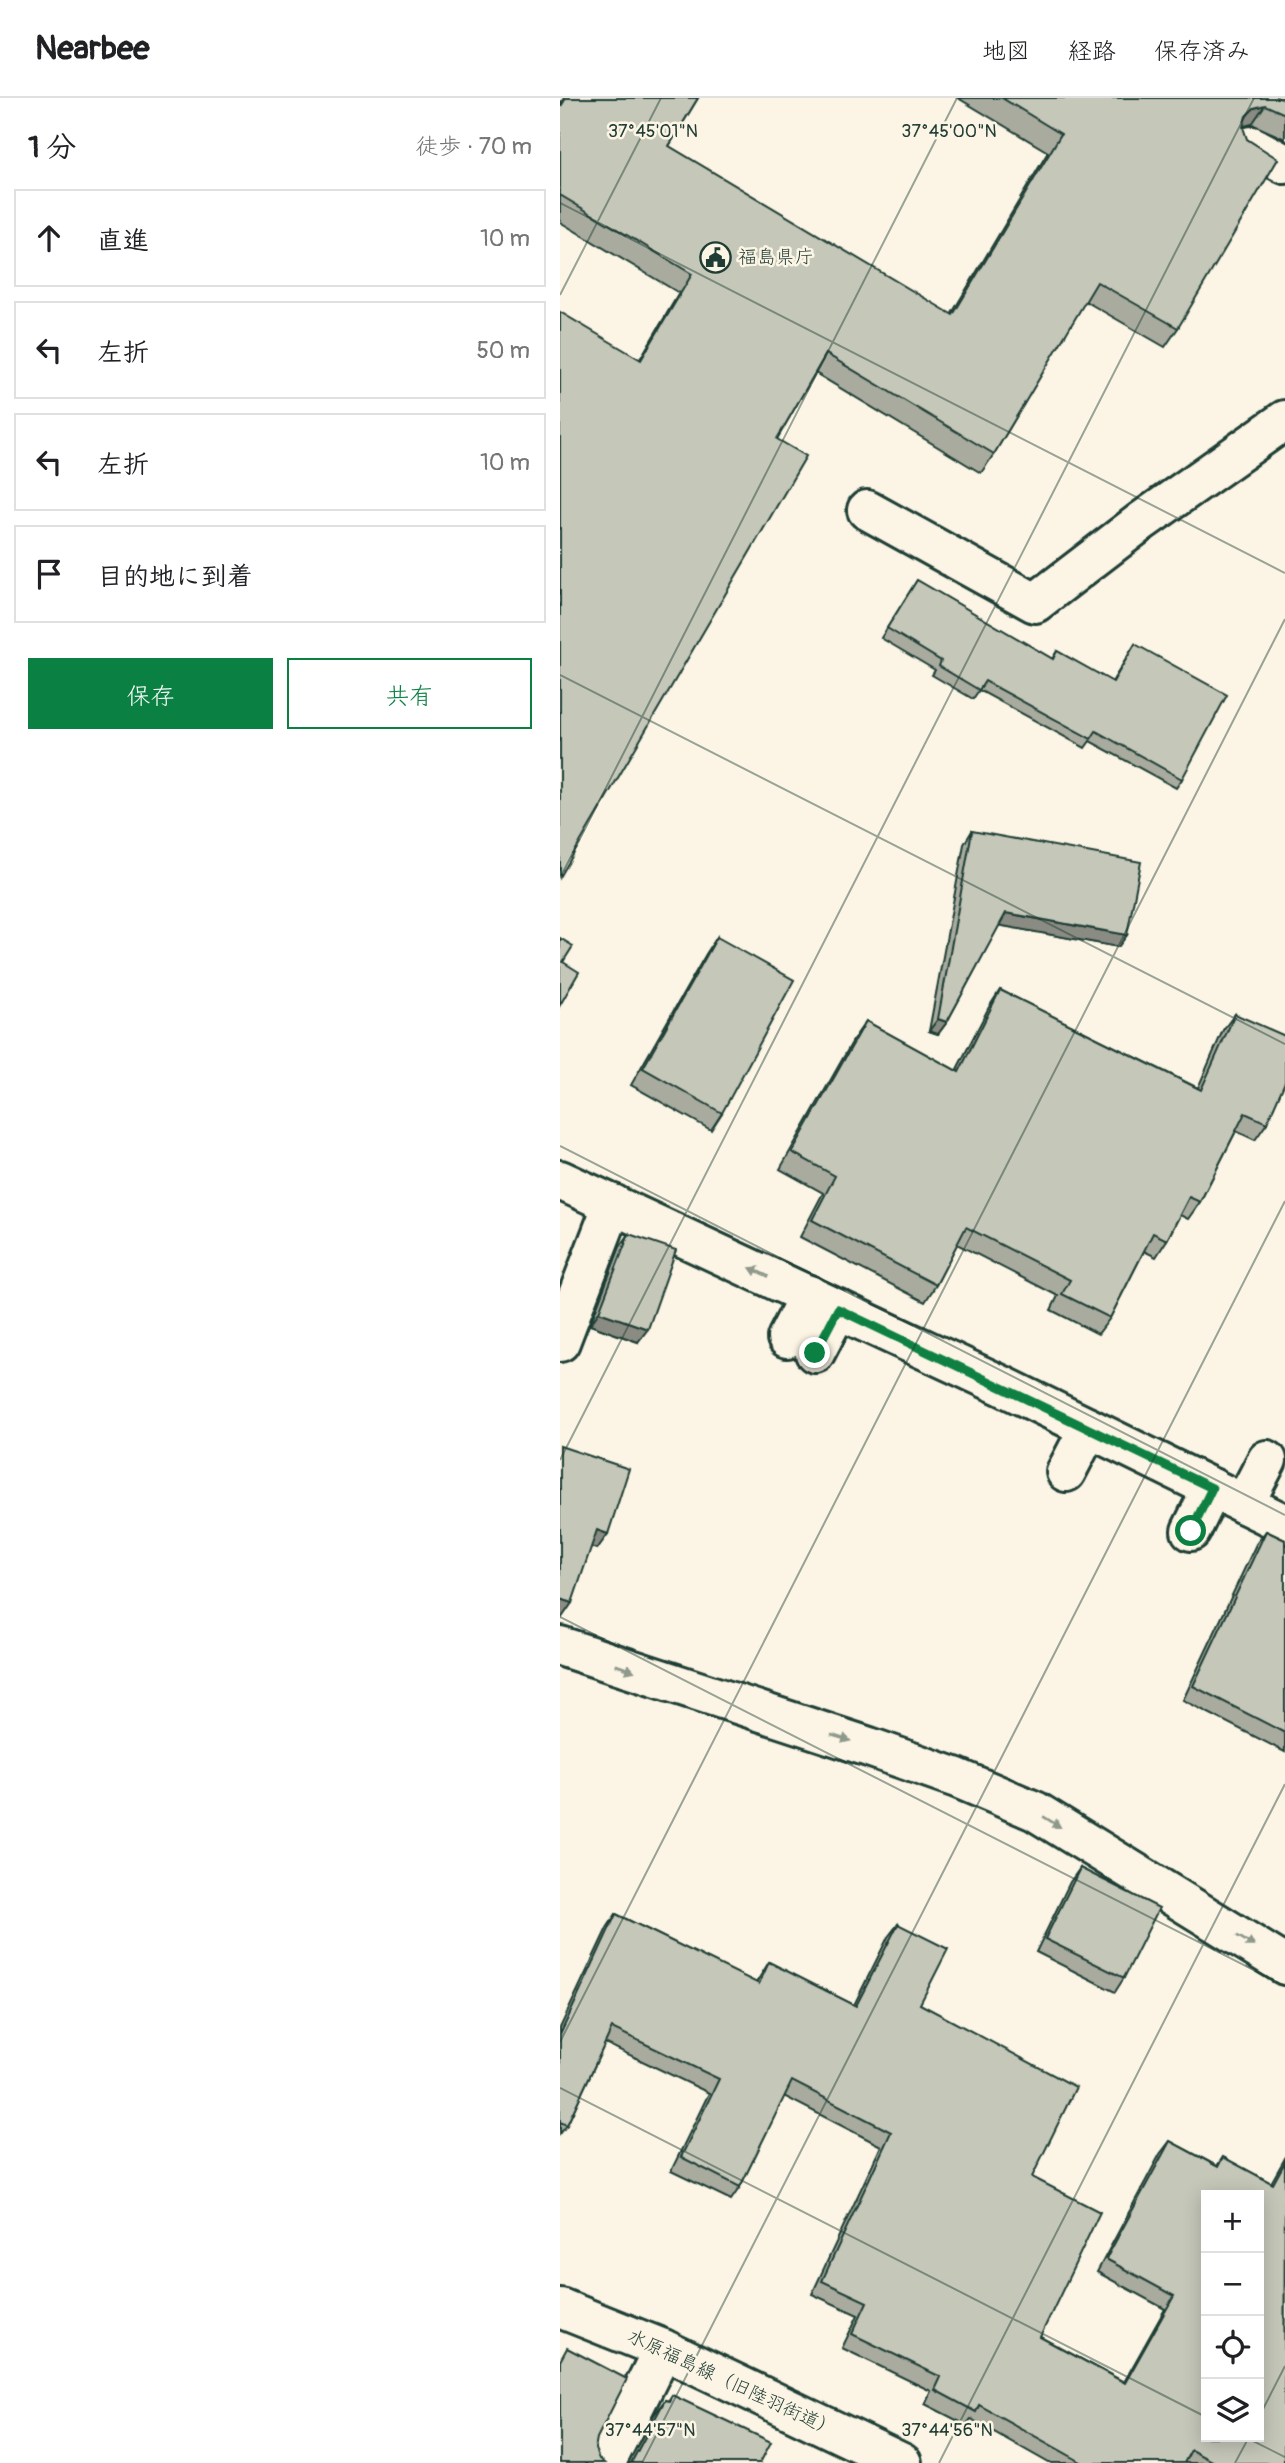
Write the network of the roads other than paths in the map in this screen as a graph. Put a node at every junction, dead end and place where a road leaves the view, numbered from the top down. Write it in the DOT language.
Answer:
graph roads {
  1 [pos="1252,146"];
  2 [pos="1285,164"];
  3 [pos="1285,420"];
  4 [pos="867,510"];
  5 [pos="560,1180"];
  6 [pos="613,1204"];
  7 [pos="823,1302"];
  8 [pos="560,1342"];
  9 [pos="801,1345"];
  10 [pos="1089,1428"];
  11 [pos="1267,1460"];
  12 [pos="1066,1472"];
  13 [pos="1228,1496"];
  14 [pos="1285,1524"];
  15 [pos="1191,1531"];
  16 [pos="560,1646"];
  17 [pos="1285,1965"];
  18 [pos="560,2308"];
  19 [pos="663,2349"];
  20 [pos="606,2463"];
  21 [pos="902,2463"];
  1 -- 2 [label="street"];
  3 -- 4 [label="street"];
  5 -- 6 [label="street"];
  7 -- 6 [label="street, one-way"];
  6 -- 8 [label="street"];
  7 -- 9 [label="street"];
  7 -- 10 [label="street"];
  10 -- 12 [label="street"];
  10 -- 13 [label="street"];
  11 -- 13 [label="street"];
  13 -- 14 [label="street"];
  13 -- 15 [label="street"];
  16 -- 17 [label="street, one-way"];
  18 -- 19 [label="street, 水原福島線（旧陸羽街道）"];
  19 -- 20 [label="street"];
  19 -- 21 [label="street, 水原福島線（旧陸羽街道）"];
}
